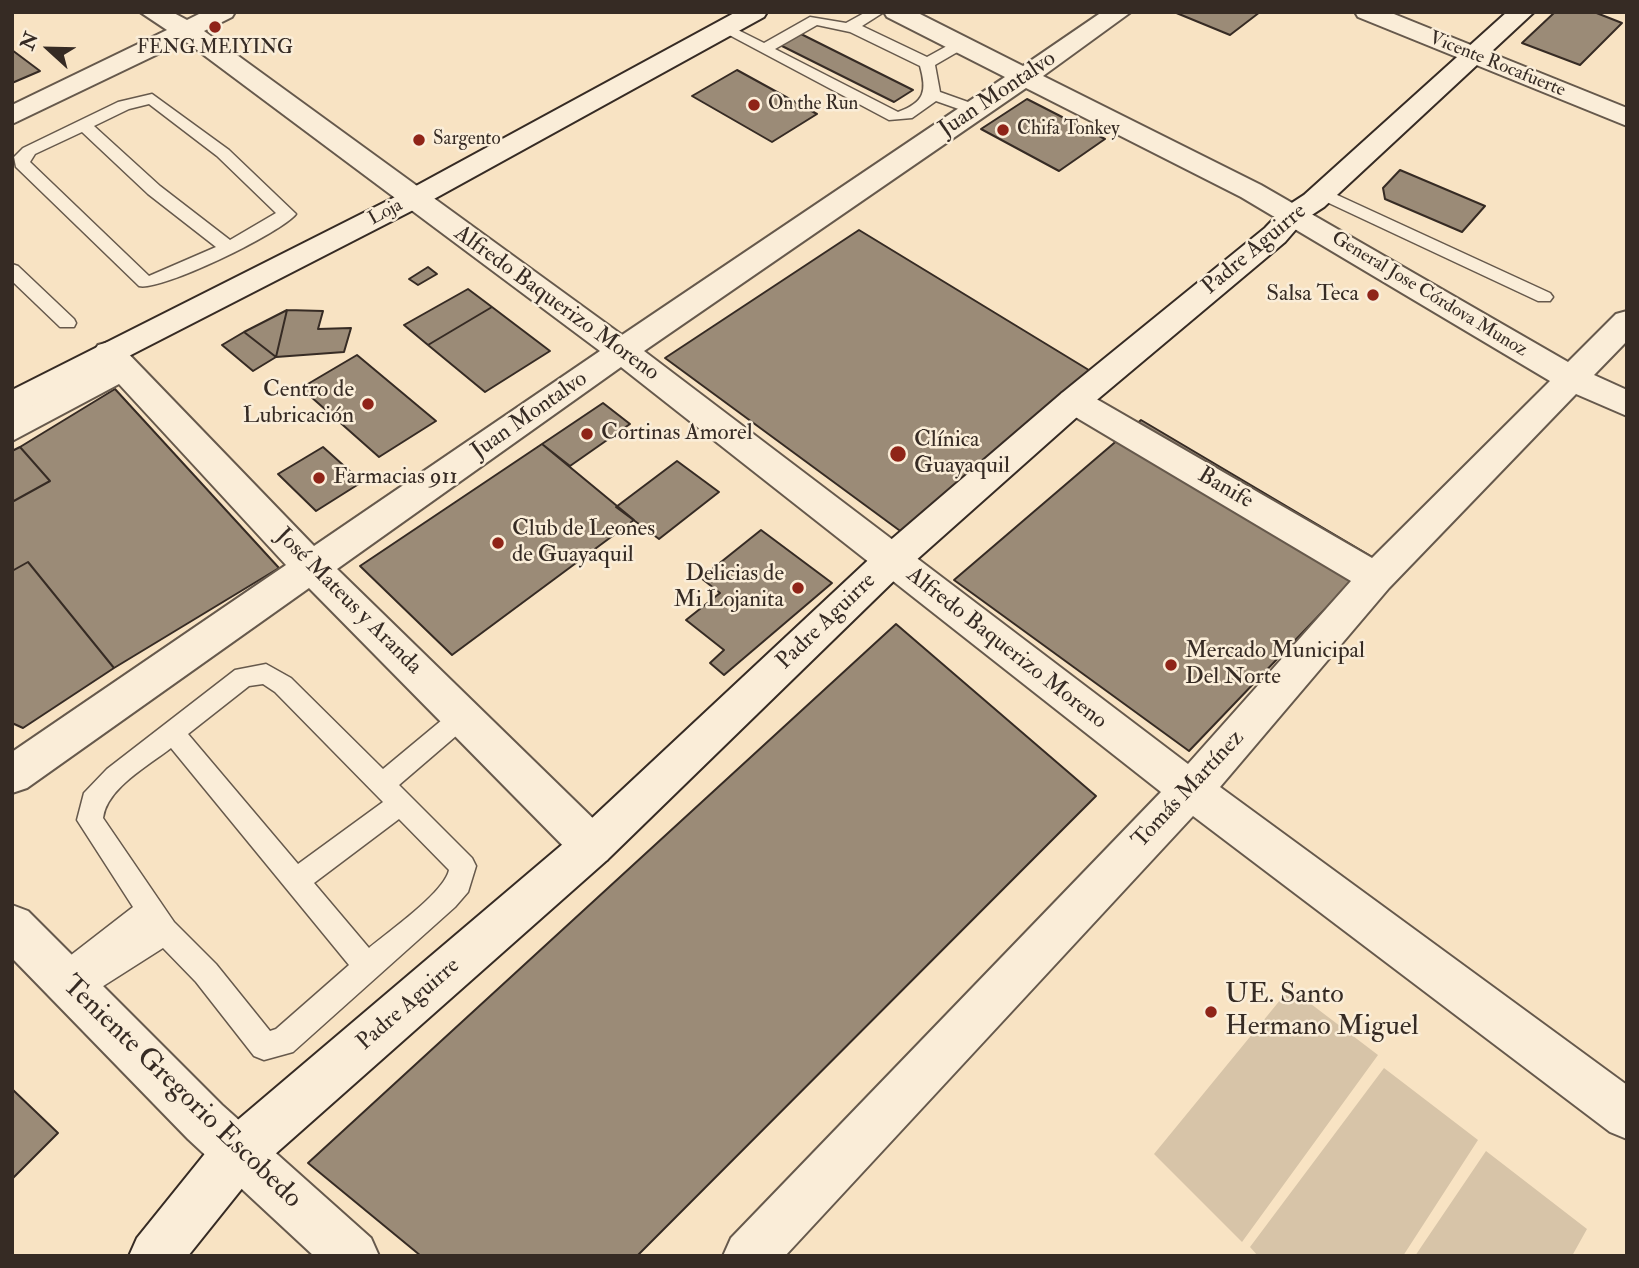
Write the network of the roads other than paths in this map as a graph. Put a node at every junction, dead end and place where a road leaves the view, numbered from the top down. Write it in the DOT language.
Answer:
graph roads {
  1 [pos="152,12"];
  2 [pos="223,12"];
  3 [pos="755,12"];
  4 [pos="800,12"];
  5 [pos="877,12"];
  6 [pos="896,12"];
  7 [pos="1119,12"];
  8 [pos="1367,12"];
  9 [pos="1430,12"];
  10 [pos="815,20"];
  11 [pos="852,27"];
  12 [pos="185,29"];
  13 [pos="725,29"];
  14 [pos="1496,35"];
  15 [pos="961,44"];
  16 [pos="764,49"];
  17 [pos="927,63"];
  18 [pos="1026,76"];
  19 [pos="1627,93"];
  20 [pos="931,97"];
  21 [pos="976,110"];
  22 [pos="12,116"];
  23 [pos="907,116"];
  24 [pos="1627,118"];
  25 [pos="84,125"];
  26 [pos="930,141"];
  27 [pos="33,176"];
  28 [pos="12,182"];
  29 [pos="413,199"];
  30 [pos="1308,204"];
  31 [pos="229,248"];
  32 [pos="12,270"];
  33 [pos="1544,297"];
  34 [pos="1627,322"];
  35 [pos="67,323"];
  36 [pos="622,351"];
  37 [pos="116,361"];
  38 [pos="1569,377"];
  39 [pos="1074,401"];
  40 [pos="12,404"];
  41 [pos="1627,404"];
  42 [pos="12,429"];
  43 [pos="892,561"];
  44 [pos="312,568"];
  45 [pos="1376,578"];
  46 [pos="462,717"];
  47 [pos="172,732"];
  48 [pos="12,775"];
  49 [pos="382,784"];
  50 [pos="1190,789"];
  51 [pos="401,803"];
  52 [pos="592,846"];
  53 [pos="296,881"];
  54 [pos="158,920"];
  55 [pos="12,926"];
  56 [pos="368,967"];
  57 [pos="69,984"];
  58 [pos="1627,1115"];
  59 [pos="238,1153"];
  60 [pos="155,1256"];
  61 [pos="353,1256"];
  62 [pos="749,1256"];
  1 -- 12 [label="street, Alfredo Baquerizo Moreno"];
  2 -- 12 [label="street"];
  3 -- 13 [label="street, Loja"];
  4 -- 10 [label="lane"];
  5 -- 11 [label="lane"];
  6 -- 15 [label="street, General Jose Córdova Munoz"];
  7 -- 18 [label="street, Juan Montalvo"];
  8 -- 14 [label="street, Vicente Rocafuerte"];
  9 -- 14 [label="street, Vicente Rocafuerte"];
  10 -- 11 [label="lane"];
  10 -- 16 [label="lane"];
  11 -- 17 [label="lane"];
  12 -- 22 [label="street"];
  12 -- 29 [label="street, Alfredo Baquerizo Moreno"];
  13 -- 16 [label="lane"];
  13 -- 29 [label="street, Loja"];
  14 -- 19 [label="street, Vicente Rocafuerte"];
  14 -- 24 [label="street, Vicente Rocafuerte"];
  14 -- 30 [label="street, Padre Aguirre"];
  15 -- 17 [label="lane"];
  15 -- 18 [label="street, General Jose Córdova Munoz"];
  16 -- 23 [label="lane"];
  17 -- 20 [label="lane"];
  18 -- 21 [label="street, Juan Montalvo"];
  18 -- 30 [label="street, General Jose Córdova Munoz"];
  20 -- 21 [label="lane"];
  20 -- 23 [label="lane"];
  21 -- 26 [label="street, Juan Montalvo"];
  23 -- 26 [label="lane"];
  25 -- 27 [label="lane"];
  25 -- 31 [label="lane"];
  25 -- 31 [label="lane"];
  26 -- 36 [label="street, Juan Montalvo"];
  27 -- 28 [label="lane"];
  27 -- 31 [label="lane"];
  29 -- 36 [label="street, Alfredo Baquerizo Moreno"];
  29 -- 37 [label="street, Loja"];
  30 -- 33 [label="lane"];
  30 -- 38 [label="street, General Jose Córdova Munoz"];
  30 -- 39 [label="street, Padre Aguirre"];
  32 -- 35 [label="lane"];
  34 -- 38 [label="street, Tomás Martínez"];
  36 -- 43 [label="street, Alfredo Baquerizo Moreno"];
  36 -- 44 [label="street, Juan Montalvo"];
  37 -- 40 [label="street, Loja"];
  37 -- 42 [label="street, Loja"];
  37 -- 44 [label="street, José Mateus y Aranda"];
  38 -- 41 [label="street, General Jose Córdova Munoz"];
  38 -- 45 [label="street, Tomás Martínez"];
  39 -- 43 [label="street, Padre Aguirre"];
  39 -- 45 [label="street, Banife"];
  43 -- 50 [label="street, Alfredo Baquerizo Moreno"];
  43 -- 52 [label="street, Padre Aguirre"];
  44 -- 46 [label="street, José Mateus y Aranda"];
  44 -- 48 [label="street, Juan Montalvo"];
  45 -- 50 [label="street, Tomás Martínez"];
  46 -- 49 [label="lane"];
  46 -- 52 [label="street, José Mateus y Aranda"];
  47 -- 49 [label="lane"];
  47 -- 53 [label="lane"];
  47 -- 54 [label="lane"];
  49 -- 51 [label="lane"];
  50 -- 58 [label="street, Alfredo Baquerizo Moreno"];
  50 -- 62 [label="street, Tomás Martínez"];
  51 -- 53 [label="lane"];
  51 -- 56 [label="lane"];
  52 -- 59 [label="street, Padre Aguirre"];
  53 -- 56 [label="lane"];
  54 -- 56 [label="lane"];
  54 -- 57 [label="lane"];
  55 -- 57 [label="street, Teniente Gregorio Escobedo"];
  57 -- 59 [label="street, Teniente Gregorio Escobedo"];
  59 -- 60 [label="street, Padre Aguirre"];
  59 -- 61 [label="street, Teniente Gregorio Escobedo"];
}
